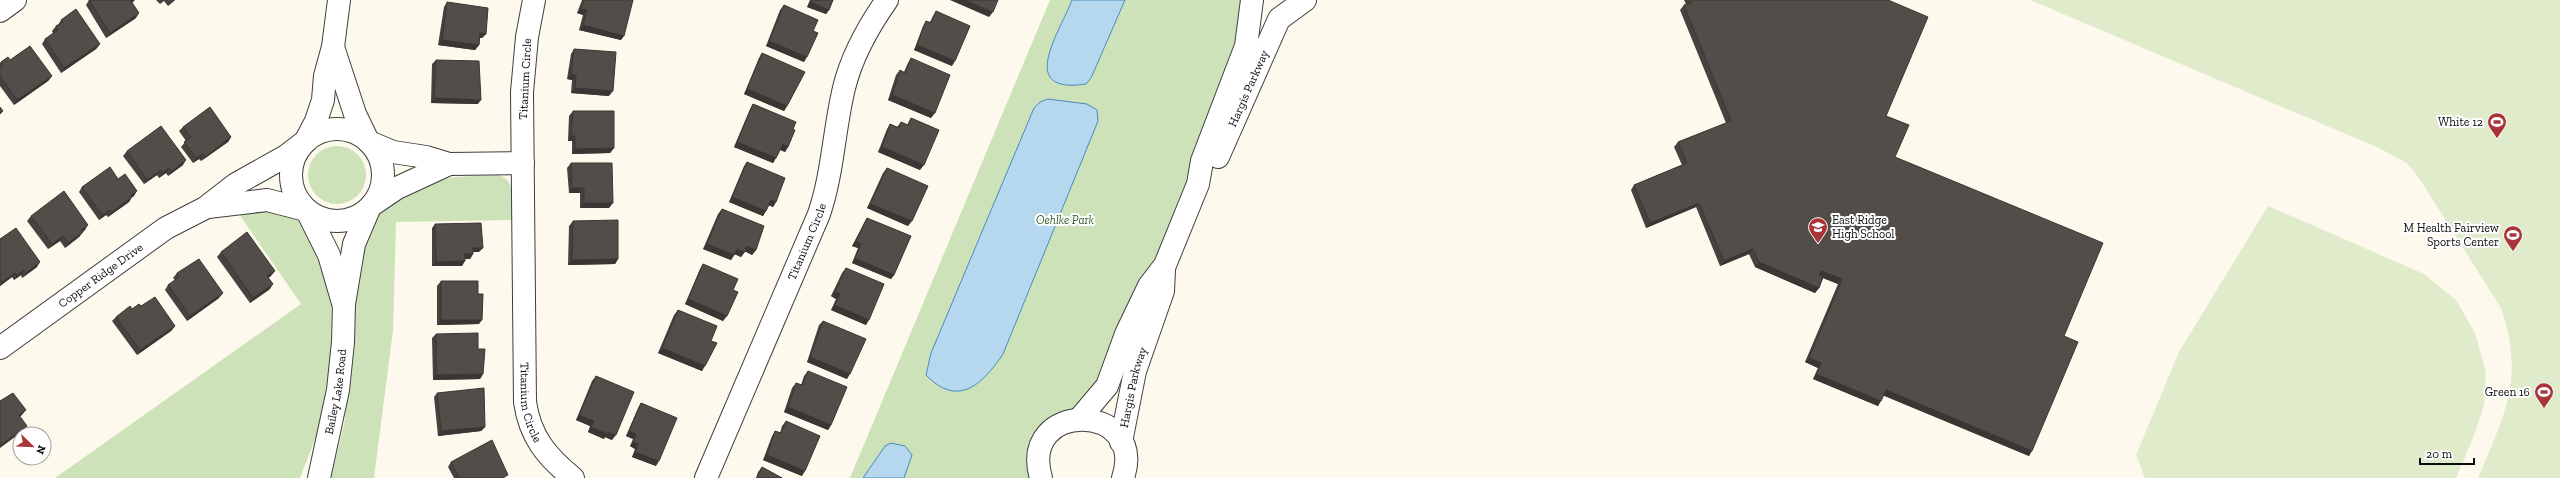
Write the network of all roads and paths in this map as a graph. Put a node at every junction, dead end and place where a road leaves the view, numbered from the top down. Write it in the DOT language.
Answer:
graph roads {
  1 [pos="15,0"];
  2 [pos="339,0"];
  3 [pos="534,0"];
  4 [pos="887,0"];
  5 [pos="1252,0"];
  6 [pos="1286,0"];
  7 [pos="1305,0"];
  8 [pos="0,11"];
  9 [pos="333,47"];
  10 [pos="369,141"];
  11 [pos="304,142"];
  12 [pos="523,163"];
  13 [pos="449,164"];
  14 [pos="1198,184"];
  15 [pos="205,208"];
  16 [pos="369,208"];
  17 [pos="307,211"];
  18 [pos="1165,264"];
  19 [pos="344,304"];
  20 [pos="0,348"];
  21 [pos="1080,418"];
  22 [pos="1121,442"];
  23 [pos="319,478"];
  24 [pos="573,478"];
  25 [pos="706,478"];
  26 [pos="1042,478"];
  27 [pos="1123,478"];
  1 -- 8 [label="street"];
  2 -- 9 [label="street"];
  3 -- 12 [label="street, Titanium Circle"];
  4 -- 25 [label="street, Titanium Circle"];
  5 -- 14 [label="street, Hargis Parkway"];
  6 -- 7 [label="street"];
  7 -- 14 [label="street, Hargis Parkway"];
  9 -- 10 [label="street"];
  9 -- 11 [label="street"];
  10 -- 11 [label="street"];
  10 -- 13 [label="street"];
  10 -- 16 [label="street"];
  11 -- 15 [label="street, Copper Ridge Drive"];
  11 -- 17 [label="street"];
  12 -- 13 [label="street"];
  12 -- 24 [label="street, Titanium Circle"];
  13 -- 16 [label="street"];
  14 -- 18 [label="street, Hargis Parkway"];
  15 -- 17 [label="street, Copper Ridge Drive"];
  15 -- 20 [label="street, Copper Ridge Drive"];
  16 -- 17 [label="street"];
  16 -- 19 [label="street, Bailey Lake Road"];
  17 -- 19 [label="street, Bailey Lake Road"];
  18 -- 21 [label="street, Hargis Parkway"];
  18 -- 22 [label="street, Hargis Parkway"];
  19 -- 23 [label="street, Bailey Lake Road"];
  21 -- 22 [label="street"];
  21 -- 26 [label="street"];
  22 -- 27 [label="street"];
}
